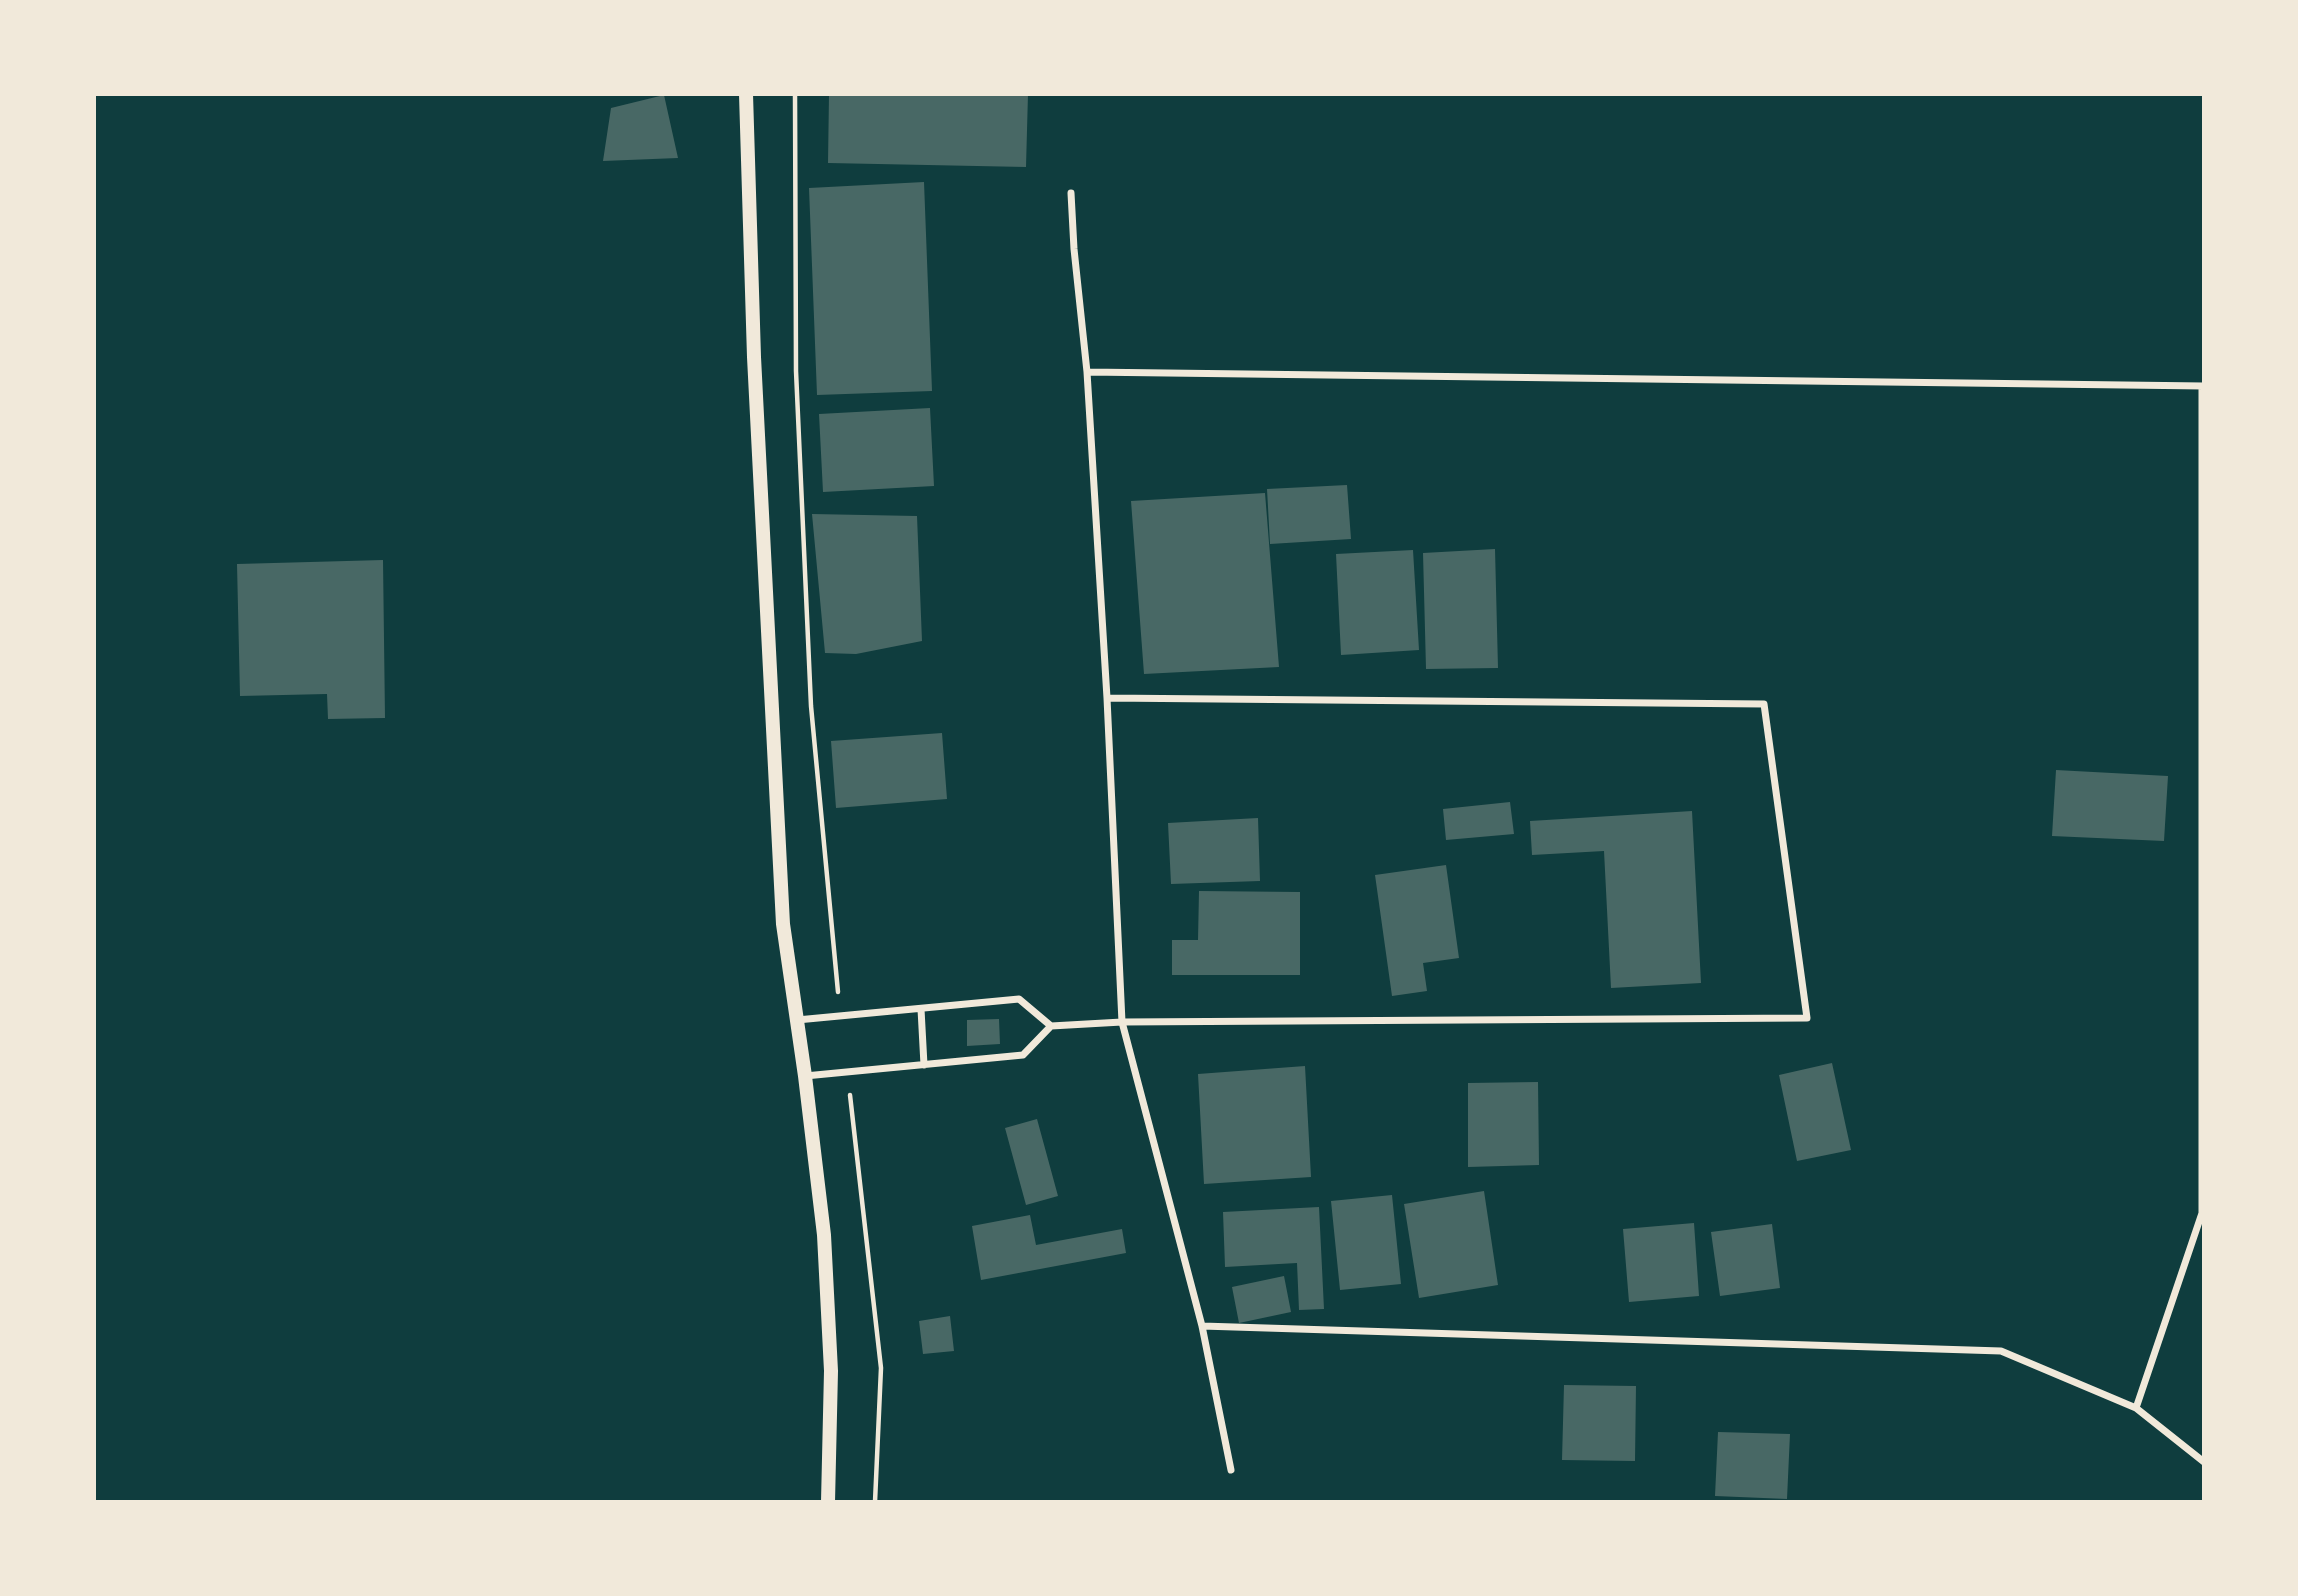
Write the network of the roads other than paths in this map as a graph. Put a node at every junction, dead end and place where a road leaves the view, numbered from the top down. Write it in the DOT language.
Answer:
graph roads {
  1 [pos="746,94"];
  2 [pos="1071,193"];
  3 [pos="1087,372"];
  4 [pos="2203,386"];
  5 [pos="1107,698"];
  6 [pos="921,1009"];
  7 [pos="797,1020"];
  8 [pos="1122,1022"];
  9 [pos="1051,1026"];
  10 [pos="924,1065"];
  11 [pos="806,1076"];
  12 [pos="1202,1326"];
  13 [pos="2136,1408"];
  14 [pos="2203,1462"];
  15 [pos="1231,1470"];
  16 [pos="828,1502"];
  1 -- 7 [label="main road"];
  2 -- 3 [label="street"];
  3 -- 4 [label="street"];
  3 -- 5 [label="street"];
  4 -- 13 [label="street"];
  5 -- 8 [label="street"];
  5 -- 8 [label="street"];
  6 -- 7 [label="street"];
  6 -- 9 [label="street"];
  6 -- 10 [label="street"];
  7 -- 11 [label="main road"];
  8 -- 9 [label="street"];
  8 -- 12 [label="street"];
  9 -- 10 [label="street"];
  10 -- 11 [label="street"];
  11 -- 16 [label="main road"];
  12 -- 13 [label="street"];
  12 -- 15 [label="street"];
  13 -- 14 [label="street"];
}
